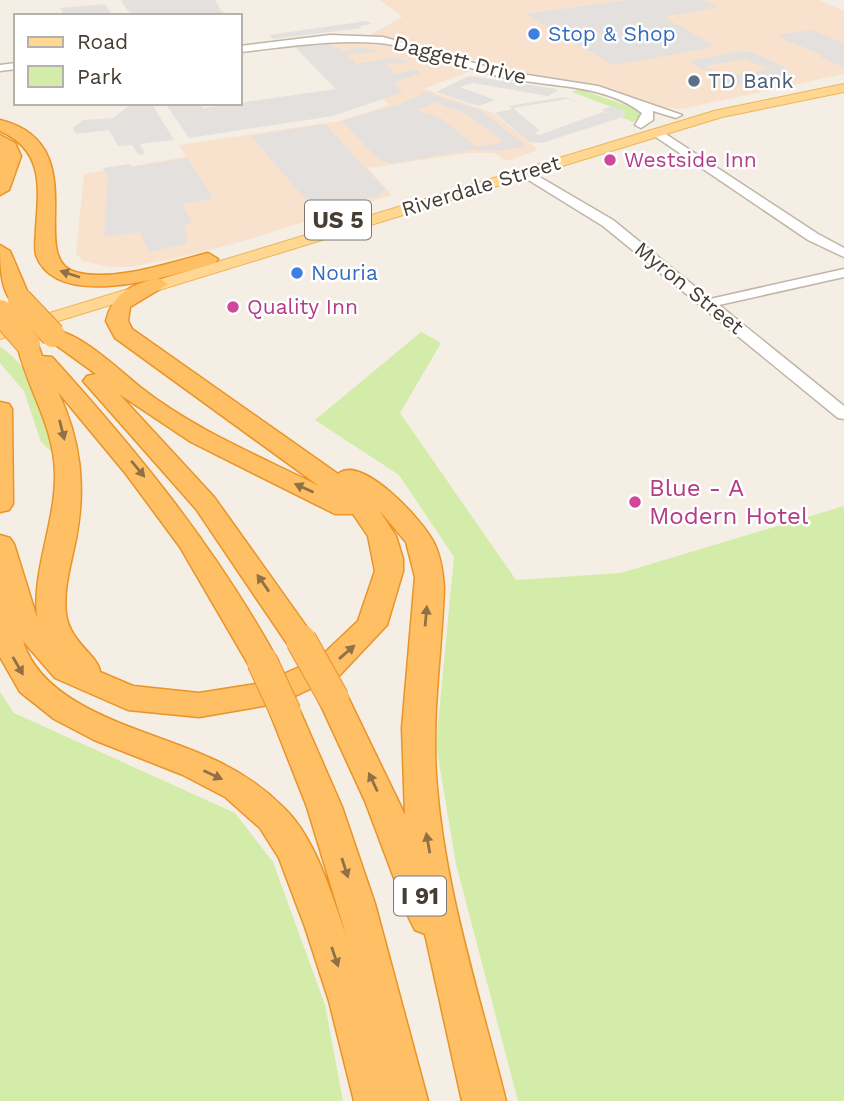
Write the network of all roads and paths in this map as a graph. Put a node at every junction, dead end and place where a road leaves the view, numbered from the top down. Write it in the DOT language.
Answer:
graph roads {
  1 [pos="242,49"];
  2 [pos="844,82"];
  3 [pos="636,103"];
  4 [pos="676,116"];
  5 [pos="707,118"];
  6 [pos="0,125"];
  7 [pos="641,125"];
  8 [pos="657,132"];
  9 [pos="0,134"];
  10 [pos="0,140"];
  11 [pos="526,173"];
  12 [pos="504,178"];
  13 [pos="46,182"];
  14 [pos="0,190"];
  15 [pos="0,251"];
  16 [pos="844,253"];
  17 [pos="208,259"];
  18 [pos="844,273"];
  19 [pos="0,278"];
  20 [pos="158,284"];
  21 [pos="20,300"];
  22 [pos="710,303"];
  23 [pos="0,312"];
  24 [pos="0,325"];
  25 [pos="0,334"];
  26 [pos="41,340"];
  27 [pos="137,345"];
  28 [pos="0,409"];
  29 [pos="844,414"];
  30 [pos="0,504"];
  31 [pos="0,544"];
  32 [pos="0,576"];
  33 [pos="387,589"];
  34 [pos="169,703"];
  35 [pos="376,1101"];
  36 [pos="406,1101"];
  37 [pos="484,1101"];
  1 -- 3 [label="street, Daggett Drive"];
  2 -- 4 [label="main road, Riverdale Street / US 5"];
  2 -- 5 [label="main road, Riverdale Street / US 5"];
  3 -- 4 [label="street, Daggett Drive"];
  3 -- 7 [label="street"];
  4 -- 5 [label="main road"];
  4 -- 7 [label="main road, Riverdale Street / US 5"];
  4 -- 12 [label="main road"];
  5 -- 8 [label="main road, Riverdale Street / US 5"];
  6 -- 13 [label="highway"];
  7 -- 17 [label="main road, Riverdale Street / US 5"];
  8 -- 11 [label="main road, Riverdale Street / US 5"];
  8 -- 16 [label="street"];
  9 -- 13 [label="highway"];
  10 -- 14 [label="highway"];
  11 -- 12 [label="main road, Riverdale Street / US 5"];
  11 -- 22 [label="street, Myron Street"];
  12 -- 20 [label="main road, Riverdale Street / US 5"];
  17 -- 13 [label="highway, one-way"];
  15 -- 21 [label="highway"];
  17 -- 24 [label="main road, Riverdale Street / US 5"];
  18 -- 22 [label="street"];
  19 -- 21 [label="highway, I 91"];
  20 -- 25 [label="main road, Riverdale Street / US 5"];
  20 -- 27 [label="highway"];
  21 -- 26 [label="highway, I 91, bridge"];
  22 -- 29 [label="street, Myron Street"];
  23 -- 26 [label="highway, I 91, bridge"];
  33 -- 26 [label="highway, one-way"];
  26 -- 34 [label="highway, one-way"];
  26 -- 36 [label="highway, I 91, one-way, bridge"];
  37 -- 26 [label="highway, I 91, one-way, bridge"];
  27 -- 33 [label="highway"];
  37 -- 27 [label="highway, one-way"];
  28 -- 30 [label="highway"];
  31 -- 34 [label="highway"];
  32 -- 35 [label="highway, one-way"];
  34 -- 33 [label="highway, one-way"];
}
